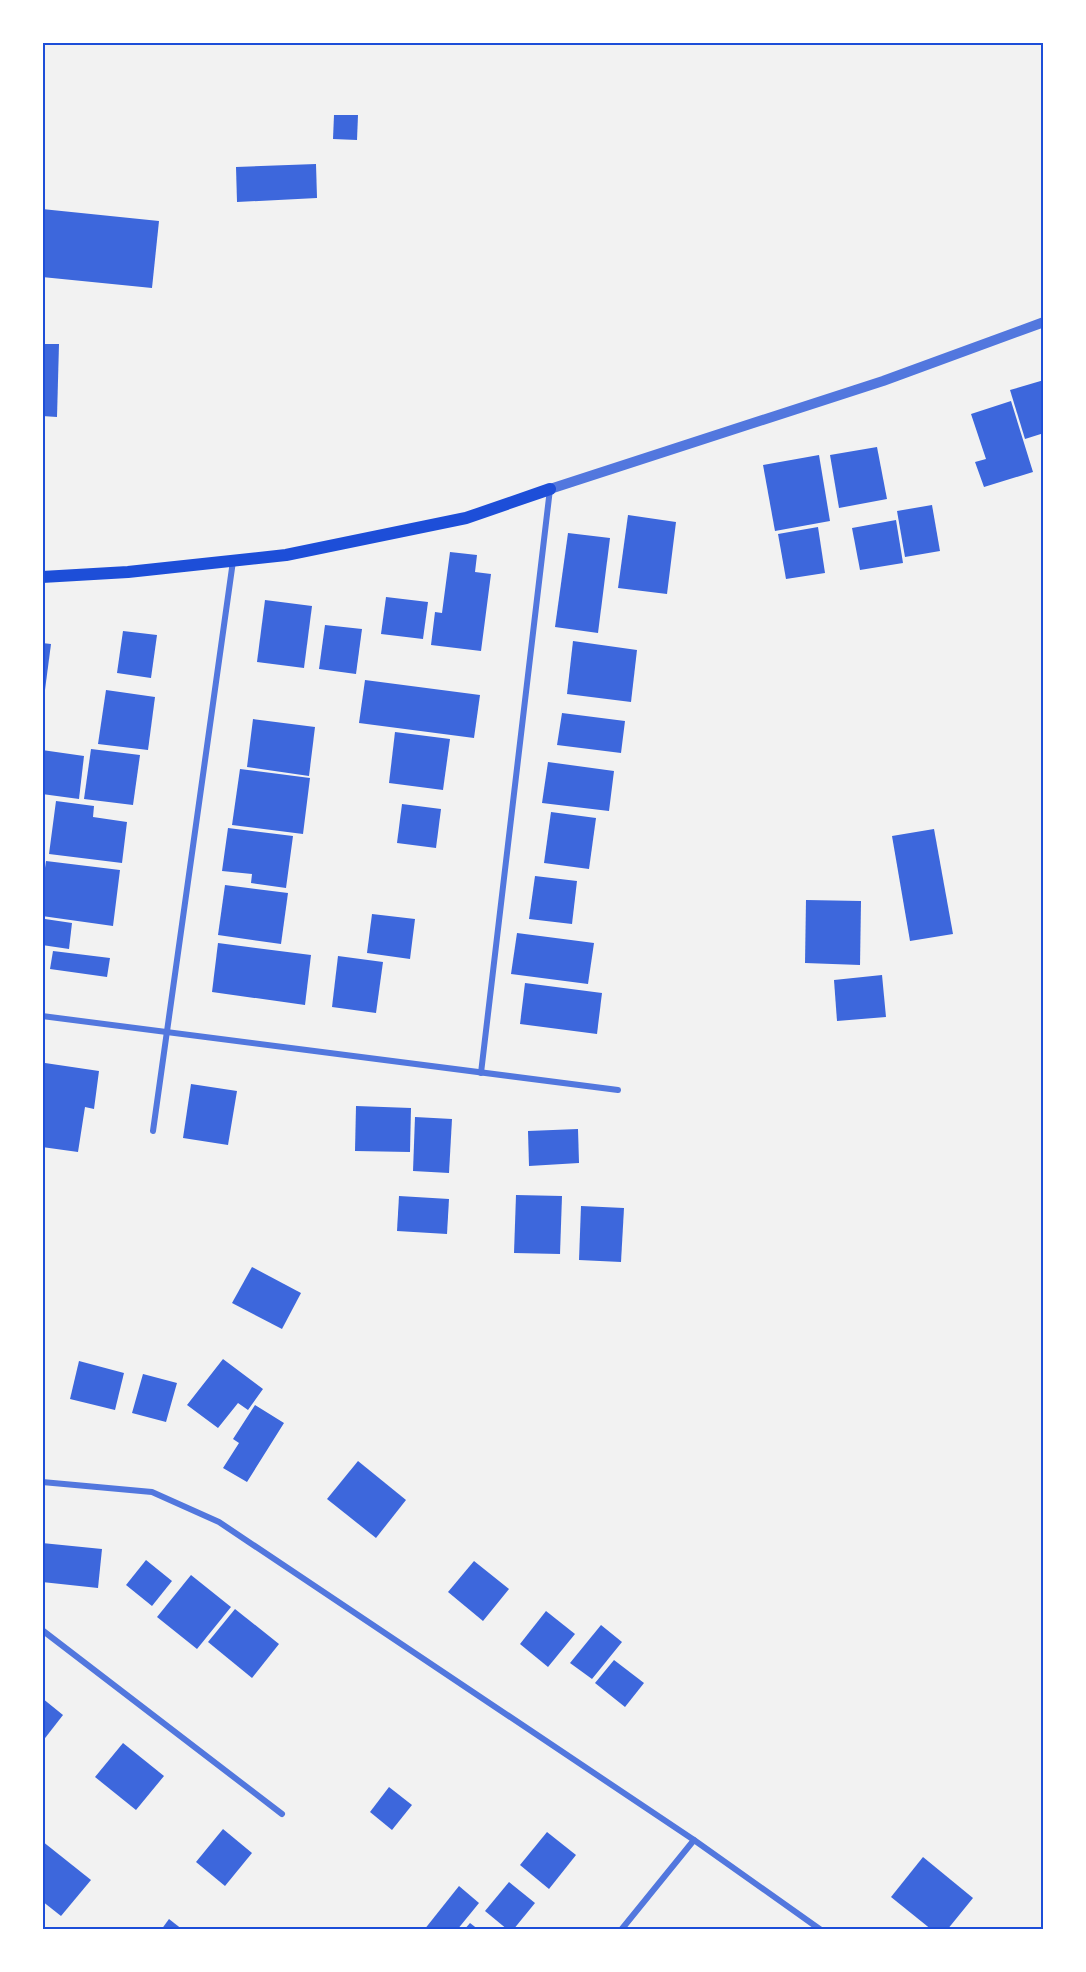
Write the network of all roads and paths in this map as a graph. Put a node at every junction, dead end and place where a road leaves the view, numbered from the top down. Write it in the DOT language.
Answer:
graph roads {
  1 [pos="1044,322"];
  2 [pos="550,489"];
  3 [pos="234,561"];
  4 [pos="42,578"];
  5 [pos="42,1016"];
  6 [pos="166,1032"];
  7 [pos="481,1073"];
  8 [pos="618,1090"];
  9 [pos="153,1131"];
  10 [pos="42,1482"];
  11 [pos="42,1630"];
  12 [pos="282,1814"];
  13 [pos="694,1840"];
  14 [pos="621,1930"];
  15 [pos="821,1930"];
  1 -- 2 [label="street"];
  2 -- 3 [label="main road"];
  2 -- 7 [label="street"];
  3 -- 4 [label="main road"];
  3 -- 6 [label="street"];
  5 -- 6 [label="street"];
  6 -- 7 [label="street"];
  6 -- 9 [label="street"];
  7 -- 8 [label="street"];
  10 -- 13 [label="street"];
  11 -- 12 [label="street"];
  13 -- 14 [label="street"];
  13 -- 15 [label="street"];
}
